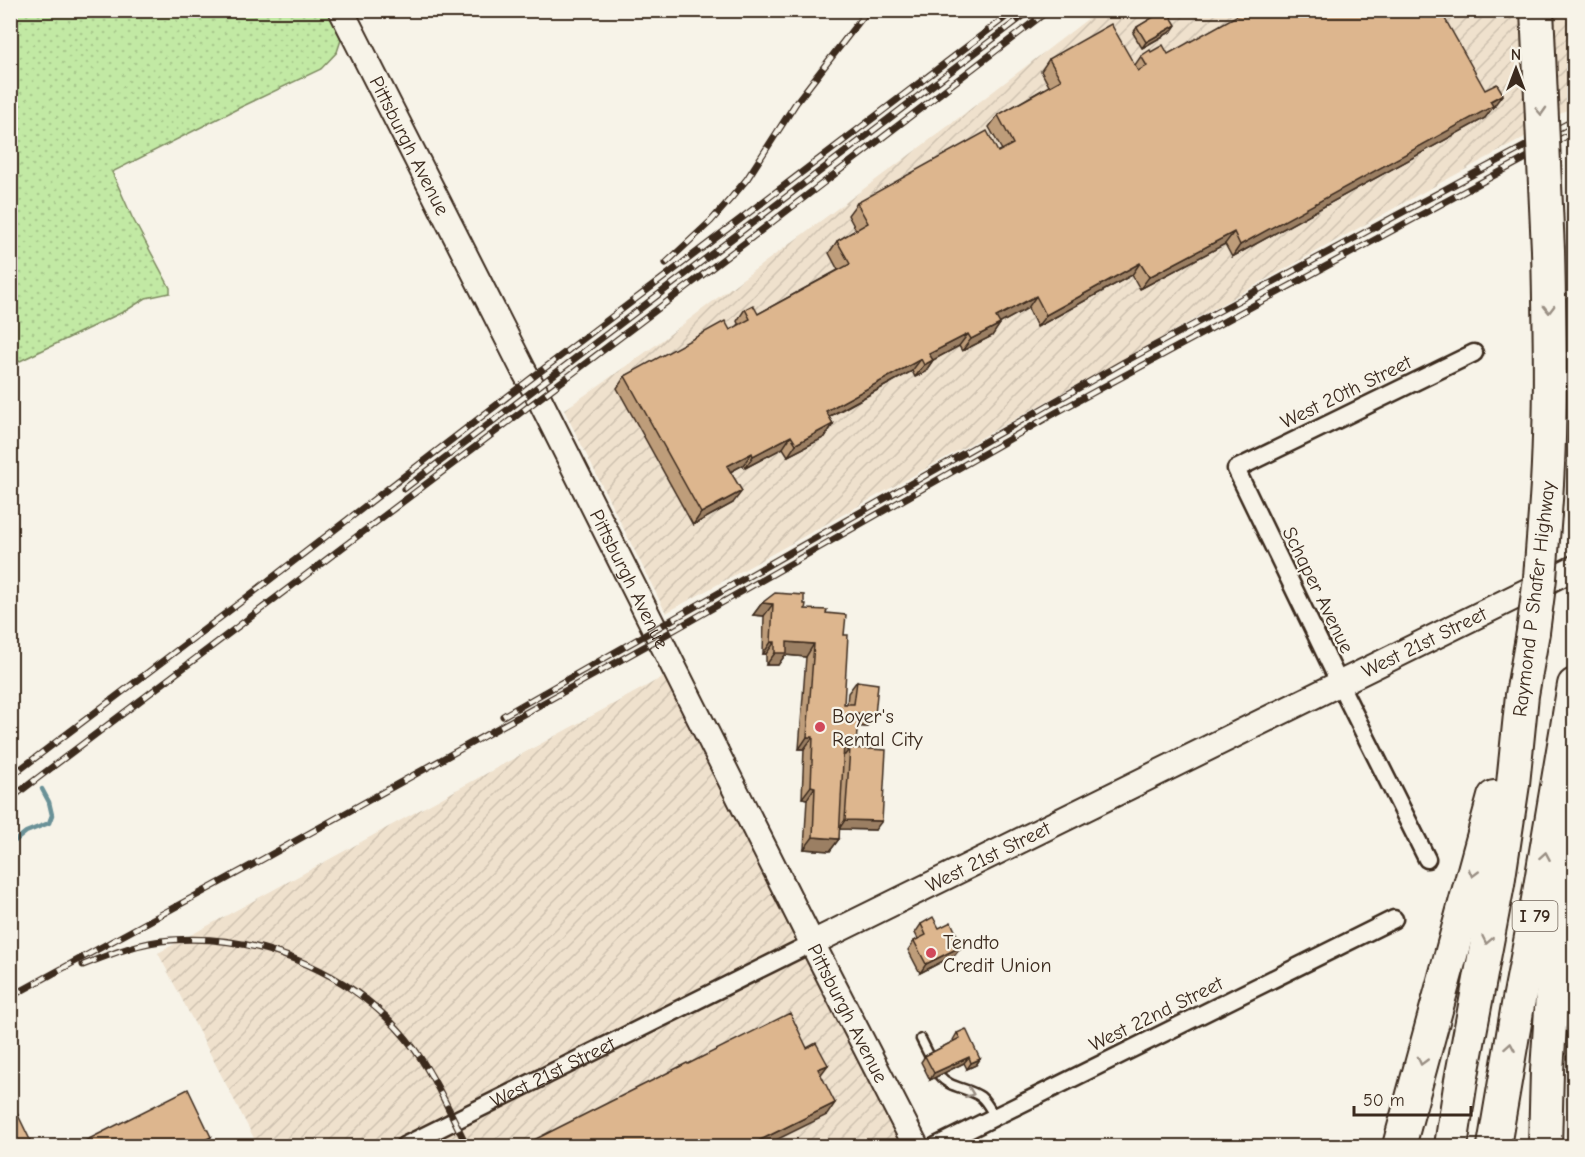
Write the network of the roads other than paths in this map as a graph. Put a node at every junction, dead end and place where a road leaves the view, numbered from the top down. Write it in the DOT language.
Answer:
graph roads {
  1 [pos="341,10"];
  2 [pos="1537,10"];
  3 [pos="1474,353"];
  4 [pos="1236,469"];
  5 [pos="1575,568"];
  6 [pos="1340,683"];
  7 [pos="1575,685"];
  8 [pos="1522,695"];
  9 [pos="1575,812"];
  10 [pos="1426,859"];
  11 [pos="1394,920"];
  12 [pos="812,943"];
  13 [pos="921,1039"];
  14 [pos="930,1058"];
  15 [pos="939,1076"];
  16 [pos="994,1117"];
  17 [pos="404,1146"];
  18 [pos="916,1146"];
  19 [pos="936,1146"];
  20 [pos="1399,1146"];
  21 [pos="1451,1146"];
  22 [pos="1494,1146"];
  23 [pos="1545,1146"];
  1 -- 12 [label="street, Pittsburgh Avenue"];
  2 -- 8 [label="highway, Raymond P Shafer Highway / I 79, one-way, bridge"];
  3 -- 4 [label="street, West 20th Street"];
  4 -- 6 [label="street, Schaper Avenue"];
  5 -- 6 [label="street, West 21st Street"];
  6 -- 10 [label="street, Schaper Avenue"];
  6 -- 12 [label="street, West 21st Street"];
  22 -- 7 [label="highway, I 79, one-way"];
  8 -- 20 [label="highway, one-way"];
  8 -- 21 [label="highway, Raymond P Shafer Highway / I 79, one-way"];
  9 -- 23 [label="highway"];
  11 -- 16 [label="street, West 22nd Street"];
  12 -- 17 [label="street, West 21st Street"];
  12 -- 18 [label="street, Pittsburgh Avenue"];
  13 -- 14 [label="lane"];
  15 -- 16 [label="lane, one-way"];
  16 -- 19 [label="street, West 22nd Street"];
}
